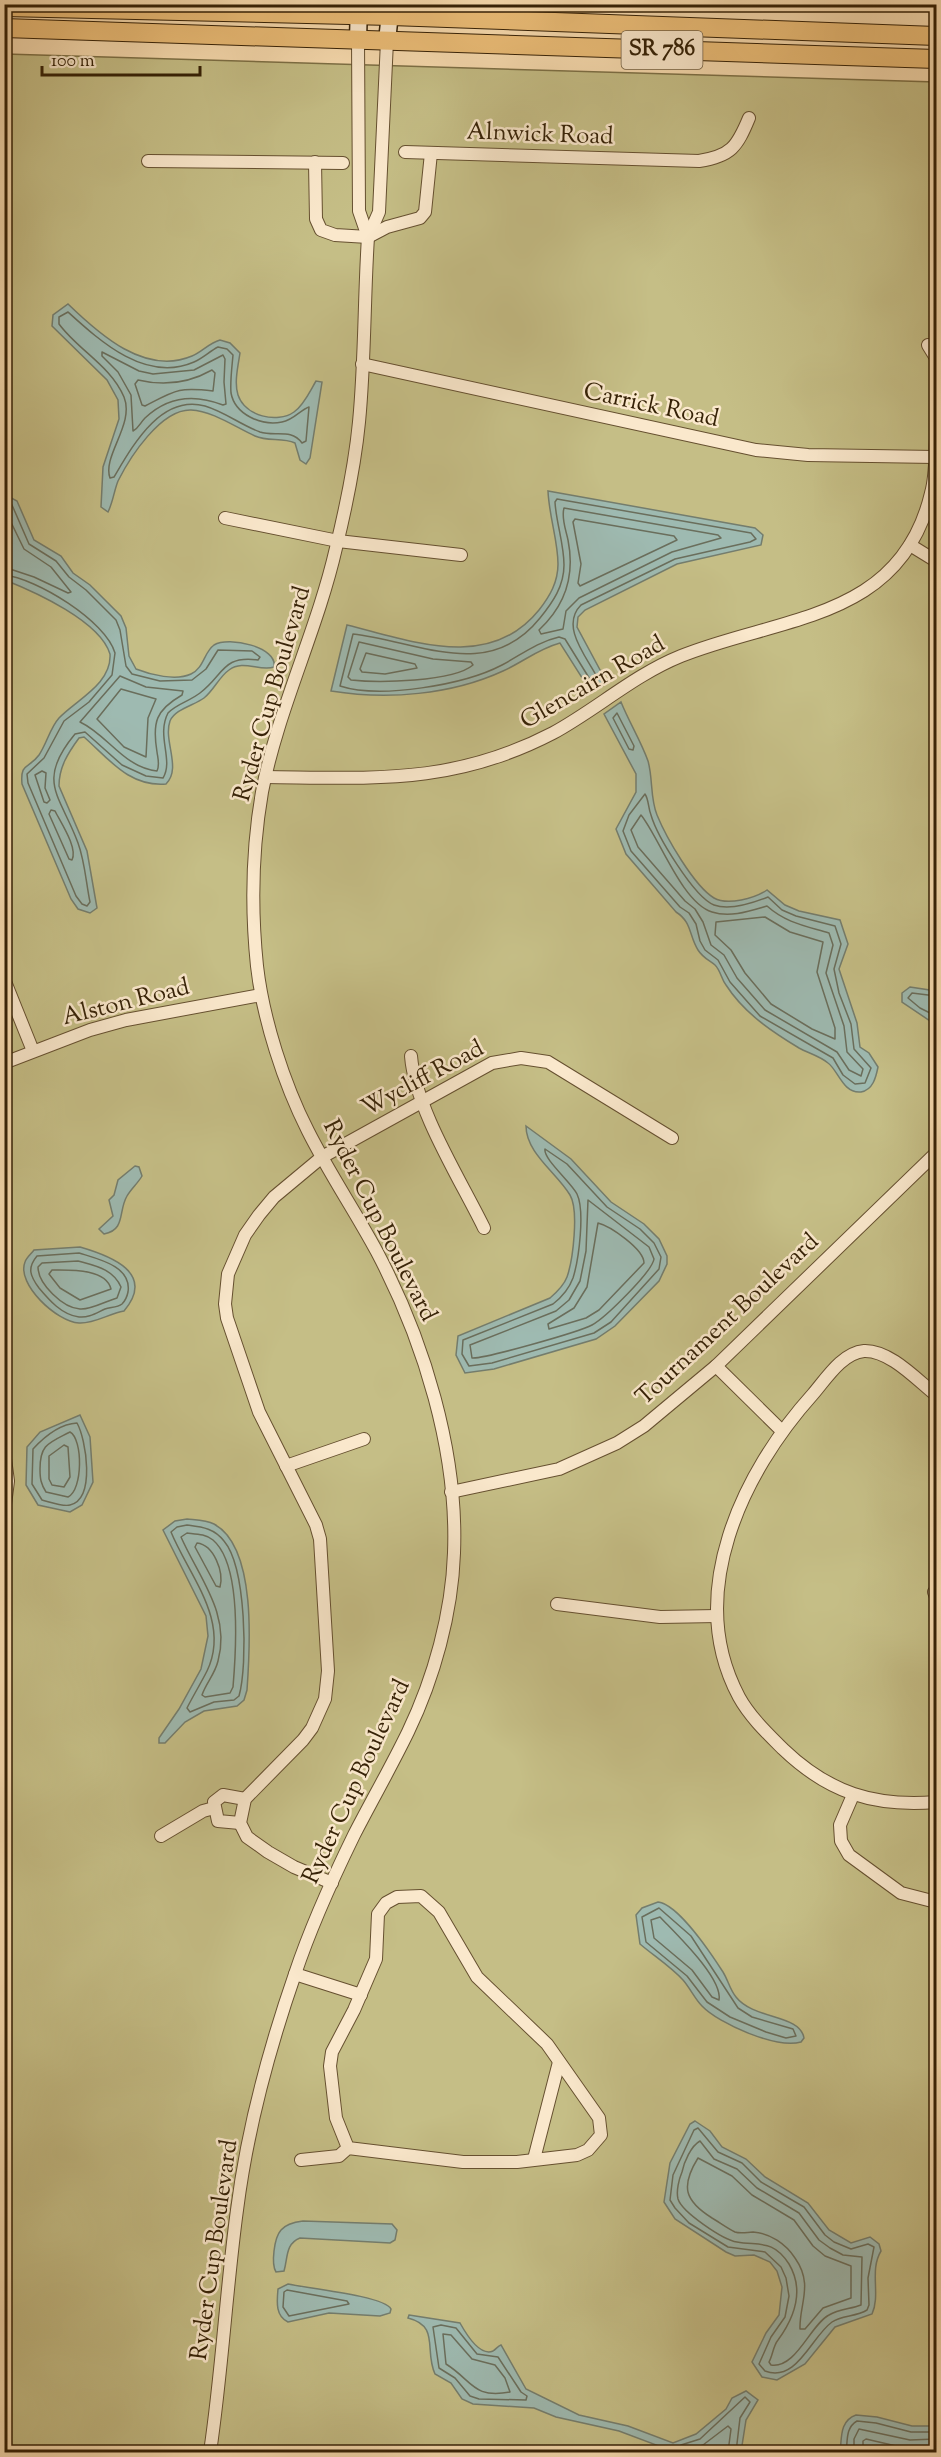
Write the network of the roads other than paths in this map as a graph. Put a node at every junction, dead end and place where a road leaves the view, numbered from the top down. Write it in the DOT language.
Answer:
graph roads {
  1 [pos="4,7"];
  2 [pos="359,10"];
  3 [pos="391,10"];
  4 [pos="4,28"];
  5 [pos="936,36"];
  6 [pos="358,40"];
  7 [pos="387,41"];
  8 [pos="936,59"];
  9 [pos="749,118"];
  10 [pos="358,147"];
  11 [pos="405,152"];
  12 [pos="431,153"];
  13 [pos="148,161"];
  14 [pos="315,162"];
  15 [pos="343,163"];
  16 [pos="359,193"];
  17 [pos="380,194"];
  18 [pos="363,224"];
  19 [pos="368,237"];
  20 [pos="928,345"];
  21 [pos="362,363"];
  22 [pos="936,407"];
  23 [pos="936,439"];
  24 [pos="935,457"];
  25 [pos="225,519"];
  26 [pos="338,541"];
  27 [pos="910,545"];
  28 [pos="461,555"];
  29 [pos="936,561"];
  30 [pos="266,777"];
  31 [pos="936,884"];
  32 [pos="936,904"];
  33 [pos="4,979"];
  34 [pos="261,995"];
  35 [pos="33,1051"];
  36 [pos="411,1056"];
  37 [pos="4,1063"];
  38 [pos="421,1102"];
  39 [pos="672,1138"];
  40 [pos="936,1153"];
  41 [pos="322,1157"];
  42 [pos="484,1228"];
  43 [pos="716,1366"];
  44 [pos="936,1395"];
  45 [pos="783,1431"];
  46 [pos="364,1438"];
  47 [pos="4,1452"];
  48 [pos="286,1466"];
  49 [pos="451,1492"];
  50 [pos="4,1512"];
  51 [pos="557,1604"];
  52 [pos="717,1616"];
  53 [pos="853,1795"];
  54 [pos="245,1799"];
  55 [pos="936,1802"];
  56 [pos="214,1808"];
  57 [pos="240,1823"];
  58 [pos="161,1836"];
  59 [pos="332,1883"];
  60 [pos="936,1902"];
  61 [pos="295,1974"];
  62 [pos="361,1995"];
  63 [pos="559,2062"];
  64 [pos="348,2148"];
  65 [pos="534,2159"];
  66 [pos="301,2160"];
  67 [pos="210,2452"];
  1 -- 2 [label="main road, SR 786"];
  2 -- 3 [label="main road, SR 786"];
  2 -- 6 [label="street"];
  3 -- 5 [label="main road, SR 786"];
  3 -- 7 [label="street"];
  4 -- 6 [label="main road, SR 786"];
  6 -- 7 [label="main road, SR 786"];
  6 -- 10 [label="street, Ryder Cup Boulevard"];
  7 -- 8 [label="main road, SR 786"];
  7 -- 17 [label="street, Ryder Cup Boulevard"];
  9 -- 12 [label="street, Alnwick Road"];
  10 -- 16 [label="street, Ryder Cup Boulevard"];
  10 -- 18 [label="street, Ryder Cup Boulevard"];
  11 -- 12 [label="street"];
  12 -- 19 [label="street, Alnwick Road"];
  13 -- 14 [label="street"];
  14 -- 15 [label="street"];
  14 -- 19 [label="street"];
  16 -- 17 [label="street"];
  16 -- 18 [label="street, Ryder Cup Boulevard"];
  17 -- 19 [label="street, Ryder Cup Boulevard"];
  18 -- 19 [label="street, Ryder Cup Boulevard"];
  19 -- 21 [label="street, Ryder Cup Boulevard"];
  20 -- 22 [label="street"];
  21 -- 24 [label="street, Carrick Road"];
  21 -- 26 [label="street, Ryder Cup Boulevard"];
  23 -- 24 [label="street, Glencairn Road"];
  24 -- 27 [label="street, Glencairn Road"];
  25 -- 26 [label="street"];
  26 -- 28 [label="street"];
  26 -- 30 [label="street, Ryder Cup Boulevard"];
  27 -- 29 [label="street"];
  27 -- 30 [label="street, Glencairn Road"];
  30 -- 34 [label="street, Ryder Cup Boulevard"];
  31 -- 32 [label="street"];
  33 -- 35 [label="street"];
  34 -- 35 [label="street, Alston Road"];
  34 -- 41 [label="street, Ryder Cup Boulevard"];
  35 -- 37 [label="street, Alston Road"];
  36 -- 38 [label="street"];
  38 -- 39 [label="street, Wycliff Road"];
  38 -- 41 [label="street, Wycliff Road"];
  38 -- 42 [label="street"];
  40 -- 43 [label="street, Tournament Boulevard"];
  41 -- 48 [label="street, Wycliff Road"];
  41 -- 49 [label="street, Ryder Cup Boulevard"];
  43 -- 45 [label="street"];
  43 -- 49 [label="street, Tournament Boulevard"];
  44 -- 45 [label="street"];
  45 -- 52 [label="street"];
  46 -- 48 [label="street"];
  47 -- 50 [label="street"];
  48 -- 54 [label="street, Wycliff Road"];
  49 -- 59 [label="street, Ryder Cup Boulevard"];
  51 -- 52 [label="street"];
  52 -- 53 [label="street"];
  53 -- 55 [label="street"];
  53 -- 60 [label="street"];
  54 -- 56 [label="street"];
  54 -- 57 [label="street"];
  56 -- 57 [label="street"];
  56 -- 58 [label="street"];
  57 -- 59 [label="street"];
  59 -- 61 [label="street, Ryder Cup Boulevard"];
  61 -- 62 [label="street"];
  61 -- 67 [label="street, Ryder Cup Boulevard"];
  62 -- 63 [label="street"];
  62 -- 64 [label="street"];
  63 -- 65 [label="street"];
  63 -- 65 [label="street"];
  64 -- 65 [label="street"];
  64 -- 66 [label="street"];
}
